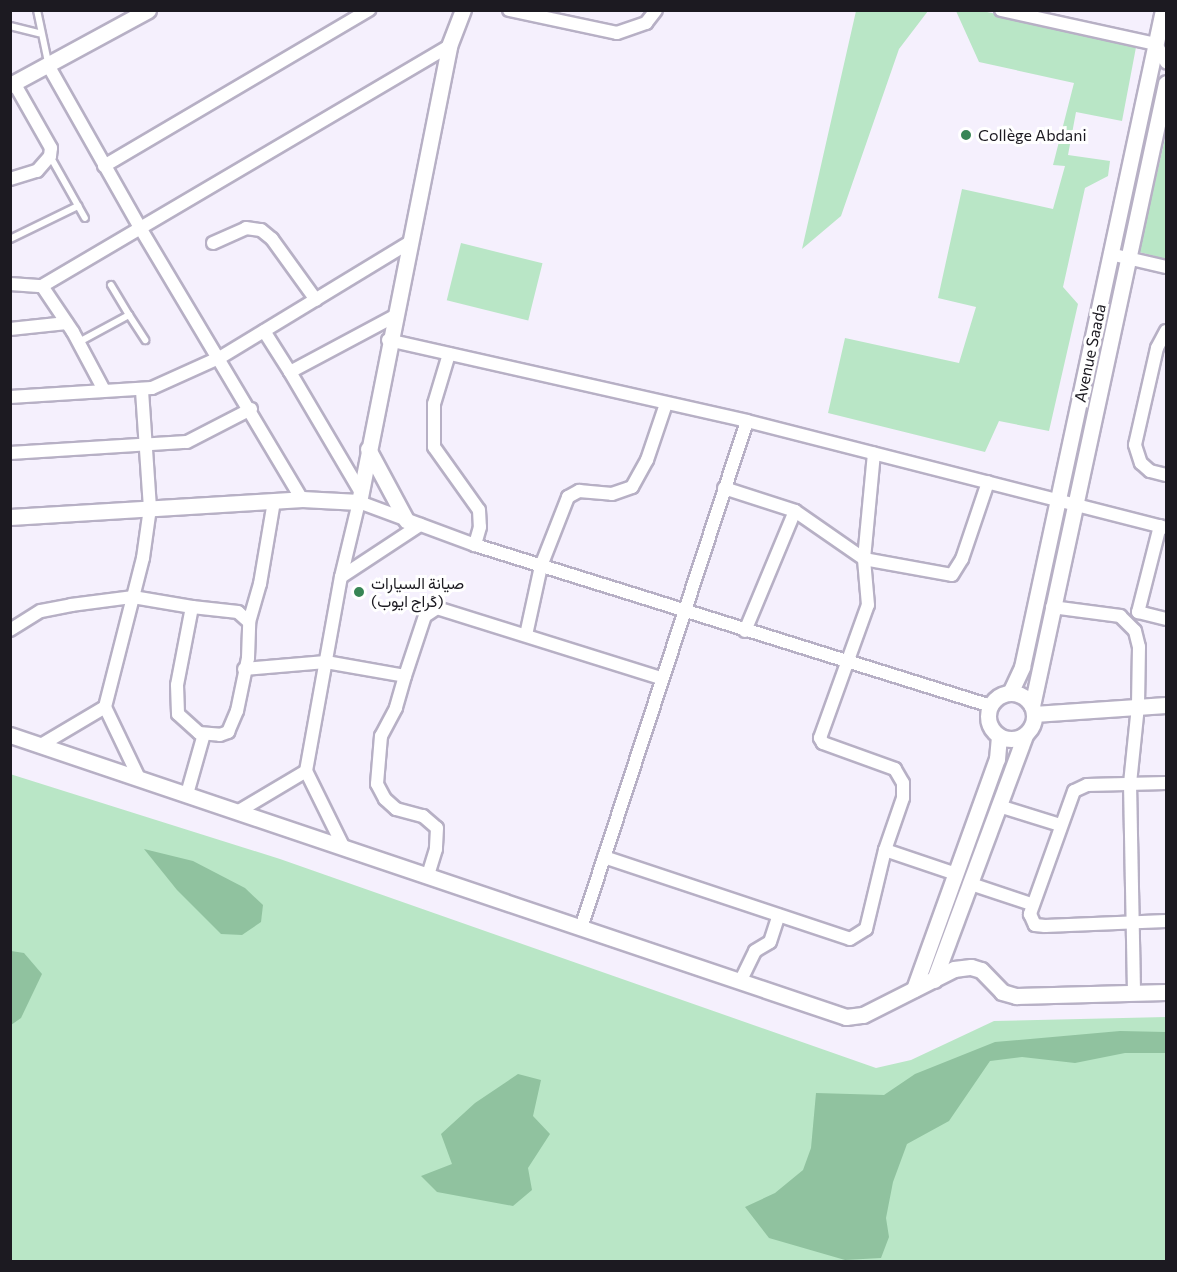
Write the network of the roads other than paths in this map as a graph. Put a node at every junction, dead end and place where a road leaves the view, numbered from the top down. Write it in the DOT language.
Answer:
graph roads {
  1 [pos="37,10"];
  2 [pos="148,10"];
  3 [pos="369,10"];
  4 [pos="463,10"];
  5 [pos="509,10"];
  6 [pos="656,10"];
  7 [pos="1001,10"];
  8 [pos="1164,10"];
  9 [pos="10,26"];
  10 [pos="39,33"];
  11 [pos="1156,44"];
  12 [pos="449,46"];
  13 [pos="1167,62"];
  14 [pos="48,65"];
  15 [pos="1167,83"];
  16 [pos="12,84"];
  17 [pos="50,156"];
  18 [pos="104,166"];
  19 [pos="10,179"];
  20 [pos="78,206"];
  21 [pos="85,218"];
  22 [pos="139,226"];
  23 [pos="10,239"];
  24 [pos="410,242"];
  25 [pos="213,243"];
  26 [pos="1110,254"];
  27 [pos="1130,259"];
  28 [pos="1167,267"];
  29 [pos="10,284"];
  30 [pos="111,285"];
  31 [pos="42,286"];
  32 [pos="316,300"];
  33 [pos="129,315"];
  34 [pos="393,317"];
  35 [pos="67,323"];
  36 [pos="10,329"];
  37 [pos="264,331"];
  38 [pos="1167,331"];
  39 [pos="145,340"];
  40 [pos="388,340"];
  41 [pos="79,342"];
  42 [pos="449,354"];
  43 [pos="221,357"];
  44 [pos="290,372"];
  45 [pos="104,390"];
  46 [pos="142,390"];
  47 [pos="10,397"];
  48 [pos="666,404"];
  49 [pos="251,409"];
  50 [pos="747,421"];
  51 [pos="146,443"];
  52 [pos="368,449"];
  53 [pos="10,453"];
  54 [pos="874,453"];
  55 [pos="1167,475"];
  56 [pos="988,482"];
  57 [pos="724,488"];
  58 [pos="359,496"];
  59 [pos="302,499"];
  60 [pos="1059,499"];
  61 [pos="274,501"];
  62 [pos="1075,504"];
  63 [pos="150,508"];
  64 [pos="795,511"];
  65 [pos="10,517"];
  66 [pos="413,522"];
  67 [pos="1163,527"];
  68 [pos="475,545"];
  69 [pos="864,559"];
  70 [pos="541,566"];
  71 [pos="340,577"];
  72 [pos="133,597"];
  73 [pos="192,607"];
  74 [pos="1052,607"];
  75 [pos="683,610"];
  76 [pos="1138,612"];
  77 [pos="1167,619"];
  78 [pos="1129,621"];
  79 [pos="249,622"];
  80 [pos="10,630"];
  81 [pos="745,631"];
  82 [pos="526,635"];
  83 [pos="326,662"];
  84 [pos="849,665"];
  85 [pos="244,669"];
  86 [pos="405,676"];
  87 [pos="661,678"];
  88 [pos="1010,693"];
  89 [pos="1167,705"];
  90 [pos="991,706"];
  91 [pos="1138,706"];
  92 [pos="105,707"];
  93 [pos="1033,710"];
  94 [pos="204,734"];
  95 [pos="10,735"];
  96 [pos="1025,735"];
  97 [pos="999,736"];
  98 [pos="41,745"];
  99 [pos="306,771"];
  100 [pos="139,778"];
  101 [pos="1130,783"];
  102 [pos="1167,783"];
  103 [pos="187,794"];
  104 [pos="999,806"];
  105 [pos="239,811"];
  106 [pos="1060,825"];
  107 [pos="342,846"];
  108 [pos="885,850"];
  109 [pos="604,857"];
  110 [pos="956,874"];
  111 [pos="428,875"];
  112 [pos="971,884"];
  113 [pos="1031,904"];
  114 [pos="779,915"];
  115 [pos="1167,921"];
  116 [pos="1132,923"];
  117 [pos="581,928"];
  118 [pos="934,980"];
  119 [pos="740,982"];
  120 [pos="914,989"];
  121 [pos="1167,992"];
  122 [pos="1134,993"];
  1 -- 10 [label="lane"];
  2 -- 14 [label="street"];
  3 -- 18 [label="street"];
  4 -- 12 [label="street"];
  5 -- 6 [label="street"];
  7 -- 11 [label="street"];
  8 -- 11 [label="street, Avenue Saada"];
  9 -- 10 [label="lane"];
  10 -- 14 [label="lane"];
  11 -- 13 [label="street"];
  11 -- 26 [label="street, Avenue Saada"];
  12 -- 22 [label="street"];
  12 -- 24 [label="street"];
  14 -- 16 [label="street"];
  14 -- 18 [label="street"];
  15 -- 27 [label="street, Avenue Saada"];
  16 -- 17 [label="street"];
  17 -- 19 [label="street"];
  17 -- 20 [label="lane"];
  18 -- 22 [label="street"];
  20 -- 21 [label="lane"];
  20 -- 23 [label="lane"];
  22 -- 31 [label="street"];
  22 -- 43 [label="street"];
  24 -- 32 [label="street"];
  24 -- 34 [label="street"];
  25 -- 32 [label="street"];
  26 -- 27 [label="street"];
  26 -- 60 [label="street, Avenue Saada"];
  27 -- 28 [label="street"];
  27 -- 62 [label="street, Avenue Saada"];
  29 -- 31 [label="street"];
  30 -- 33 [label="lane"];
  31 -- 35 [label="street"];
  32 -- 37 [label="street"];
  33 -- 39 [label="lane"];
  33 -- 41 [label="lane"];
  34 -- 40 [label="street"];
  34 -- 44 [label="street"];
  35 -- 36 [label="street"];
  35 -- 41 [label="street"];
  37 -- 43 [label="street"];
  37 -- 44 [label="street"];
  38 -- 55 [label="street"];
  40 -- 42 [label="street"];
  40 -- 52 [label="street"];
  41 -- 45 [label="street"];
  42 -- 48 [label="street"];
  42 -- 68 [label="street"];
  43 -- 46 [label="street"];
  43 -- 49 [label="street"];
  44 -- 58 [label="street"];
  45 -- 46 [label="street"];
  45 -- 47 [label="street"];
  46 -- 51 [label="street"];
  48 -- 50 [label="street"];
  48 -- 70 [label="street"];
  49 -- 51 [label="street"];
  49 -- 59 [label="street"];
  50 -- 54 [label="street"];
  50 -- 57 [label="street"];
  51 -- 53 [label="street"];
  51 -- 63 [label="street"];
  52 -- 58 [label="street"];
  52 -- 66 [label="street"];
  54 -- 56 [label="street"];
  54 -- 69 [label="street"];
  56 -- 60 [label="street"];
  56 -- 69 [label="street"];
  57 -- 64 [label="street"];
  57 -- 75 [label="street"];
  58 -- 59 [label="street"];
  58 -- 66 [label="street"];
  58 -- 71 [label="street"];
  59 -- 61 [label="street"];
  60 -- 62 [label="street"];
  60 -- 88 [label="street, Avenue Saada"];
  61 -- 63 [label="street"];
  61 -- 79 [label="street"];
  62 -- 67 [label="street"];
  62 -- 74 [label="street, Avenue Saada"];
  63 -- 65 [label="street"];
  63 -- 72 [label="street"];
  64 -- 69 [label="street"];
  64 -- 81 [label="street"];
  66 -- 68 [label="street"];
  66 -- 71 [label="street"];
  67 -- 76 [label="street"];
  68 -- 70 [label="street"];
  69 -- 84 [label="street"];
  70 -- 75 [label="street"];
  70 -- 82 [label="street"];
  71 -- 83 [label="street"];
  72 -- 73 [label="street"];
  72 -- 80 [label="street"];
  72 -- 92 [label="street"];
  73 -- 79 [label="street"];
  73 -- 94 [label="street"];
  74 -- 78 [label="street"];
  74 -- 93 [label="street, Avenue Saada"];
  75 -- 81 [label="street"];
  75 -- 87 [label="street"];
  76 -- 77 [label="street"];
  76 -- 78 [label="street"];
  78 -- 91 [label="street"];
  79 -- 85 [label="street"];
  81 -- 84 [label="street"];
  82 -- 86 [label="street"];
  82 -- 87 [label="street"];
  83 -- 85 [label="street"];
  83 -- 86 [label="street"];
  83 -- 99 [label="street"];
  84 -- 90 [label="street"];
  84 -- 108 [label="street"];
  85 -- 94 [label="street"];
  86 -- 111 [label="street"];
  87 -- 109 [label="street"];
  88 -- 90 [label="street"];
  88 -- 93 [label="street"];
  89 -- 91 [label="street"];
  90 -- 97 [label="street"];
  91 -- 93 [label="street"];
  91 -- 101 [label="street"];
  92 -- 98 [label="street"];
  92 -- 100 [label="street"];
  93 -- 96 [label="street"];
  94 -- 103 [label="street"];
  95 -- 98 [label="street"];
  96 -- 97 [label="street"];
  96 -- 104 [label="street"];
  97 -- 110 [label="street"];
  98 -- 100 [label="street"];
  99 -- 105 [label="street"];
  99 -- 107 [label="street"];
  100 -- 103 [label="street"];
  101 -- 102 [label="street"];
  101 -- 106 [label="street"];
  101 -- 116 [label="street"];
  103 -- 105 [label="street"];
  104 -- 106 [label="street"];
  104 -- 112 [label="street"];
  105 -- 107 [label="street"];
  106 -- 113 [label="street"];
  107 -- 111 [label="street"];
  108 -- 110 [label="street"];
  108 -- 114 [label="street"];
  109 -- 114 [label="street"];
  109 -- 117 [label="street"];
  110 -- 120 [label="street"];
  111 -- 117 [label="street"];
  112 -- 113 [label="street"];
  112 -- 118 [label="street"];
  113 -- 116 [label="street"];
  114 -- 119 [label="street"];
  115 -- 116 [label="street"];
  116 -- 122 [label="street"];
  117 -- 119 [label="street"];
  118 -- 120 [label="street"];
  118 -- 122 [label="street"];
  119 -- 120 [label="street"];
  121 -- 122 [label="street"];
}
